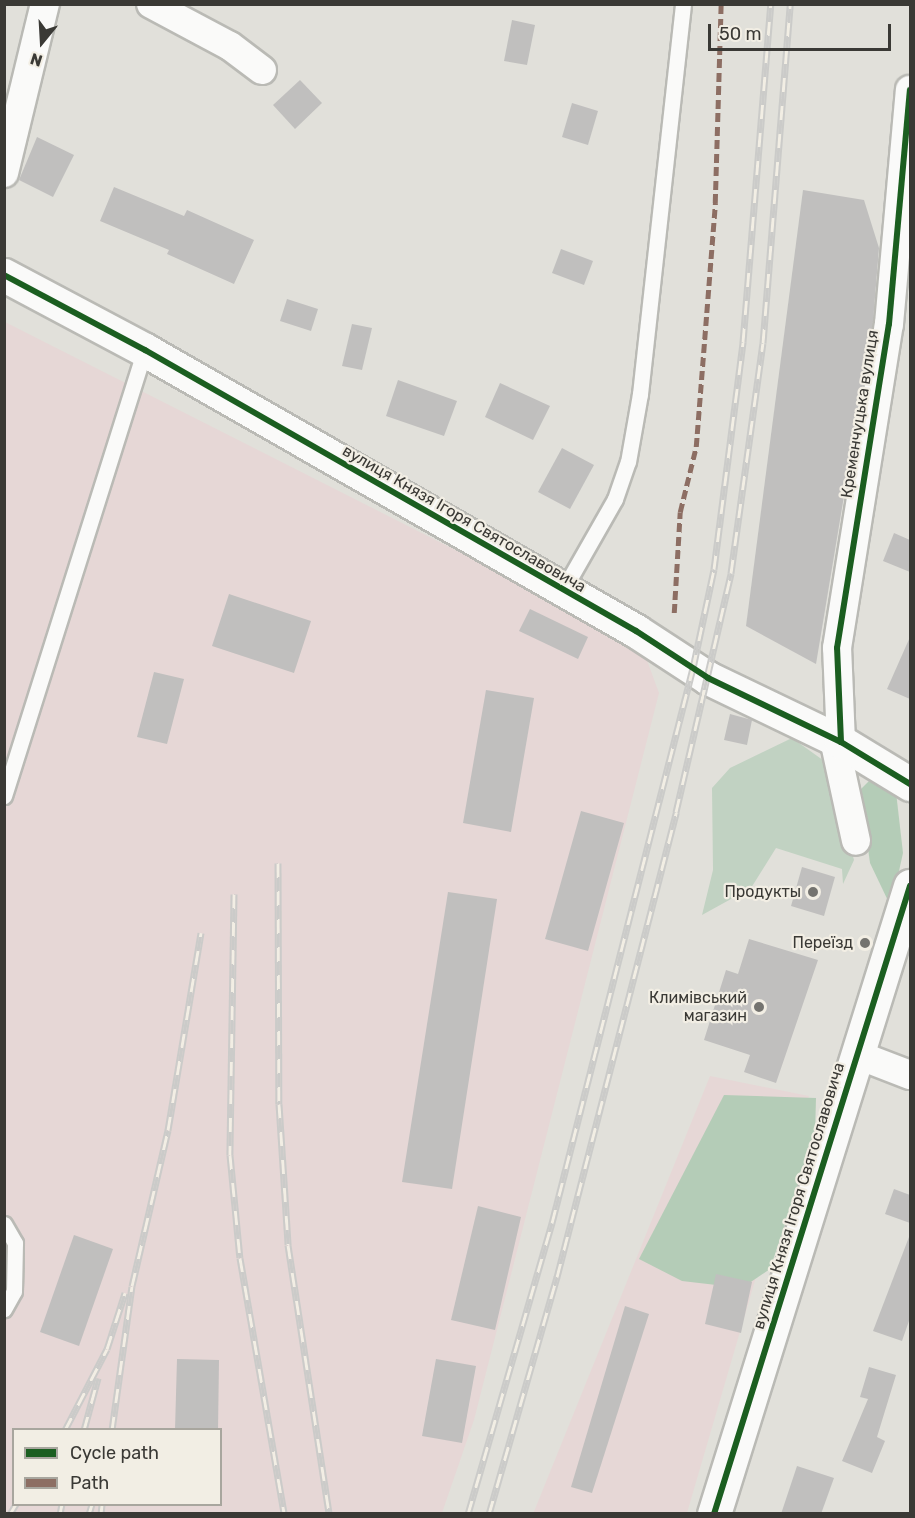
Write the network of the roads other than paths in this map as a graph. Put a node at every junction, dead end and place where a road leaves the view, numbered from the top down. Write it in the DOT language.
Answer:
graph roads {
  1 [pos="45,4"];
  2 [pos="151,4"];
  3 [pos="683,4"];
  4 [pos="262,70"];
  5 [pos="910,90"];
  6 [pos="4,173"];
  7 [pos="6,279"];
  8 [pos="145,350"];
  9 [pos="562,592"];
  10 [pos="837,740"];
  11 [pos="910,784"];
  12 [pos="4,796"];
  13 [pos="856,841"];
  14 [pos="910,886"];
  15 [pos="858,1055"];
  16 [pos="910,1075"];
  17 [pos="4,1224"];
  18 [pos="4,1309"];
  19 [pos="714,1514"];
  1 -- 6 [label="street"];
  2 -- 4 [label="street"];
  3 -- 9 [label="lane"];
  5 -- 10 [label="street, Кременчуцька вулиця"];
  7 -- 8 [label="street, вулиця Князя Ігоря Святославовича"];
  8 -- 9 [label="street, вулиця Князя Ігоря Святославовича"];
  8 -- 12 [label="lane"];
  9 -- 10 [label="street, вулиця Князя Ігоря Святославовича"];
  10 -- 11 [label="street, вулиця Князя Ігоря Святославовича"];
  10 -- 13 [label="street, Кременчуцька вулиця"];
  14 -- 15 [label="street, вулиця Князя Ігоря Святославовича"];
  15 -- 16 [label="street"];
  15 -- 19 [label="street, вулиця Князя Ігоря Святославовича"];
  17 -- 18 [label="lane"];
}
